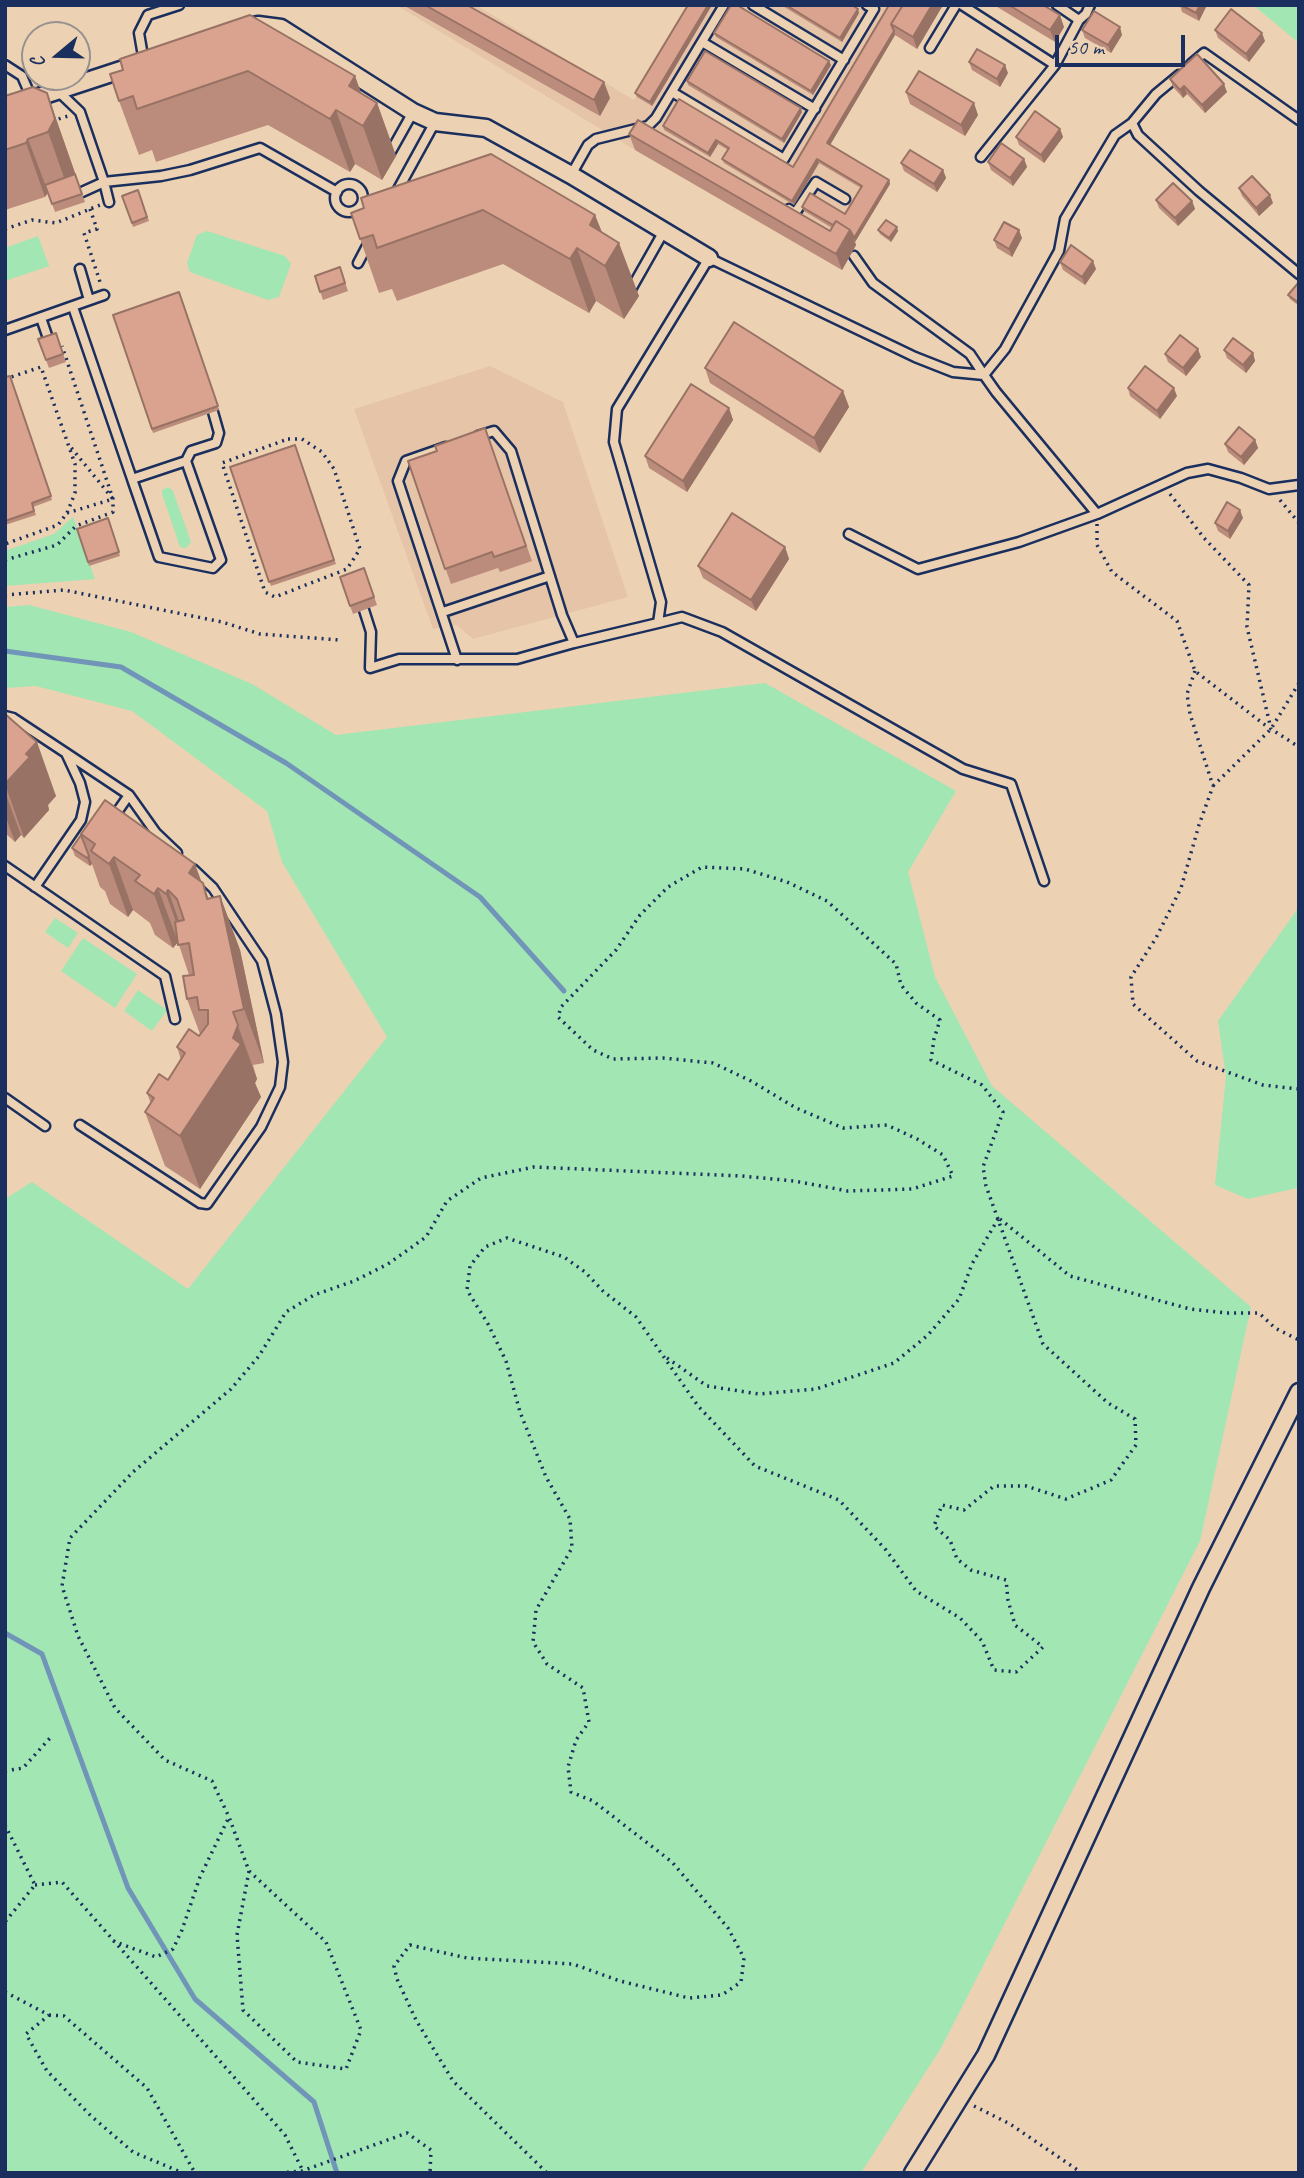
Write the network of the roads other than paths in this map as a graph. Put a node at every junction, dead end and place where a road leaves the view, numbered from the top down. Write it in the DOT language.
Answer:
graph roads {
  1 [pos="179,5"];
  2 [pos="724,5"];
  3 [pos="753,5"];
  4 [pos="867,5"];
  5 [pos="956,5"];
  6 [pos="962,5"];
  7 [pos="1057,5"];
  8 [pos="1090,5"];
  9 [pos="1079,20"];
  10 [pos="239,31"];
  11 [pos="702,42"];
  12 [pos="930,48"];
  13 [pos="150,60"];
  14 [pos="844,60"];
  15 [pos="5,65"];
  16 [pos="1055,65"];
  17 [pos="91,79"];
  18 [pos="56,91"];
  19 [pos="59,91"];
  20 [pos="672,92"];
  21 [pos="33,100"];
  22 [pos="5,108"];
  23 [pos="814,109"];
  24 [pos="413,112"];
  25 [pos="1299,120"];
  26 [pos="435,122"];
  27 [pos="1132,122"];
  28 [pos="648,126"];
  29 [pos="659,132"];
  30 [pos="390,153"];
  31 [pos="981,157"];
  32 [pos="571,175"];
  33 [pos="104,181"];
  34 [pos="82,192"];
  35 [pos="337,192"];
  36 [pos="845,200"];
  37 [pos="109,202"];
  38 [pos="390,204"];
  39 [pos="783,206"];
  40 [pos="664,231"];
  41 [pos="370,240"];
  42 [pos="854,256"];
  43 [pos="709,258"];
  44 [pos="358,263"];
  45 [pos="80,269"];
  46 [pos="1299,274"];
  47 [pos="630,290"];
  48 [pos="104,295"];
  49 [pos="89,300"];
  50 [pos="72,307"];
  51 [pos="41,318"];
  52 [pos="5,330"];
  53 [pos="49,342"];
  54 [pos="984,375"];
  55 [pos="213,412"];
  56 [pos="469,440"];
  57 [pos="456,444"];
  58 [pos="186,461"];
  59 [pos="132,479"];
  60 [pos="1299,485"];
  61 [pos="1097,514"];
  62 [pos="849,534"];
  63 [pos="550,576"];
  64 [pos="364,610"];
  65 [pos="443,612"];
  66 [pos="658,623"];
  67 [pos="574,642"];
  68 [pos="457,660"];
  69 [pos="5,716"];
  70 [pos="66,753"];
  71 [pos="130,794"];
  72 [pos="111,820"];
  73 [pos="5,866"];
  74 [pos="1044,881"];
  75 [pos="35,887"];
  76 [pos="175,1019"];
  77 [pos="5,1098"];
  78 [pos="80,1125"];
  79 [pos="46,1126"];
  80 [pos="1299,1392"];
  81 [pos="913,2173"];
  1 -- 13 [label="lane"];
  2 -- 11 [label="lane"];
  3 -- 14 [label="lane"];
  4 -- 14 [label="lane"];
  5 -- 12 [label="lane"];
  6 -- 16 [label="lane"];
  7 -- 9 [label="lane"];
  8 -- 9 [label="lane"];
  9 -- 16 [label="lane"];
  10 -- 24 [label="street"];
  11 -- 20 [label="lane"];
  11 -- 23 [label="lane"];
  13 -- 17 [label="street"];
  14 -- 23 [label="lane"];
  15 -- 21 [label="lane"];
  16 -- 31 [label="lane"];
  18 -- 21 [label="street"];
  19 -- 33 [label="lane"];
  20 -- 23 [label="lane"];
  20 -- 28 [label="lane"];
  21 -- 22 [label="street"];
  24 -- 26 [label="street"];
  24 -- 30 [label="lane"];
  25 -- 27 [label="lane"];
  26 -- 32 [label="street"];
  26 -- 38 [label="lane"];
  27 -- 46 [label="lane"];
  27 -- 54 [label="lane"];
  28 -- 29 [label="lane"];
  28 -- 32 [label="lane"];
  32 -- 40 [label="street"];
  33 -- 34 [label="lane"];
  33 -- 35 [label="lane"];
  33 -- 37 [label="lane"];
  36 -- 39 [label="lane"];
  40 -- 43 [label="street"];
  40 -- 47 [label="lane"];
  41 -- 44 [label="lane"];
  42 -- 54 [label="lane"];
  43 -- 54 [label="lane"];
  43 -- 66 [label="lane"];
  45 -- 49 [label="lane"];
  48 -- 49 [label="lane"];
  49 -- 50 [label="lane"];
  50 -- 51 [label="lane"];
  50 -- 59 [label="lane"];
  51 -- 52 [label="lane"];
  51 -- 53 [label="lane"];
  54 -- 61 [label="lane"];
  55 -- 58 [label="lane"];
  56 -- 63 [label="lane"];
  57 -- 65 [label="lane"];
  58 -- 59 [label="lane"];
  58 -- 59 [label="lane"];
  60 -- 61 [label="lane"];
  61 -- 62 [label="lane"];
  63 -- 65 [label="lane"];
  63 -- 67 [label="lane"];
  64 -- 68 [label="lane"];
  65 -- 68 [label="lane"];
  66 -- 67 [label="lane"];
  66 -- 74 [label="lane"];
  67 -- 68 [label="lane"];
  69 -- 70 [label="lane"];
  70 -- 71 [label="lane"];
  70 -- 75 [label="lane"];
  71 -- 72 [label="lane"];
  71 -- 78 [label="lane"];
  73 -- 75 [label="lane"];
  75 -- 76 [label="lane"];
  77 -- 79 [label="lane"];
  80 -- 81 [label="street"];
}
